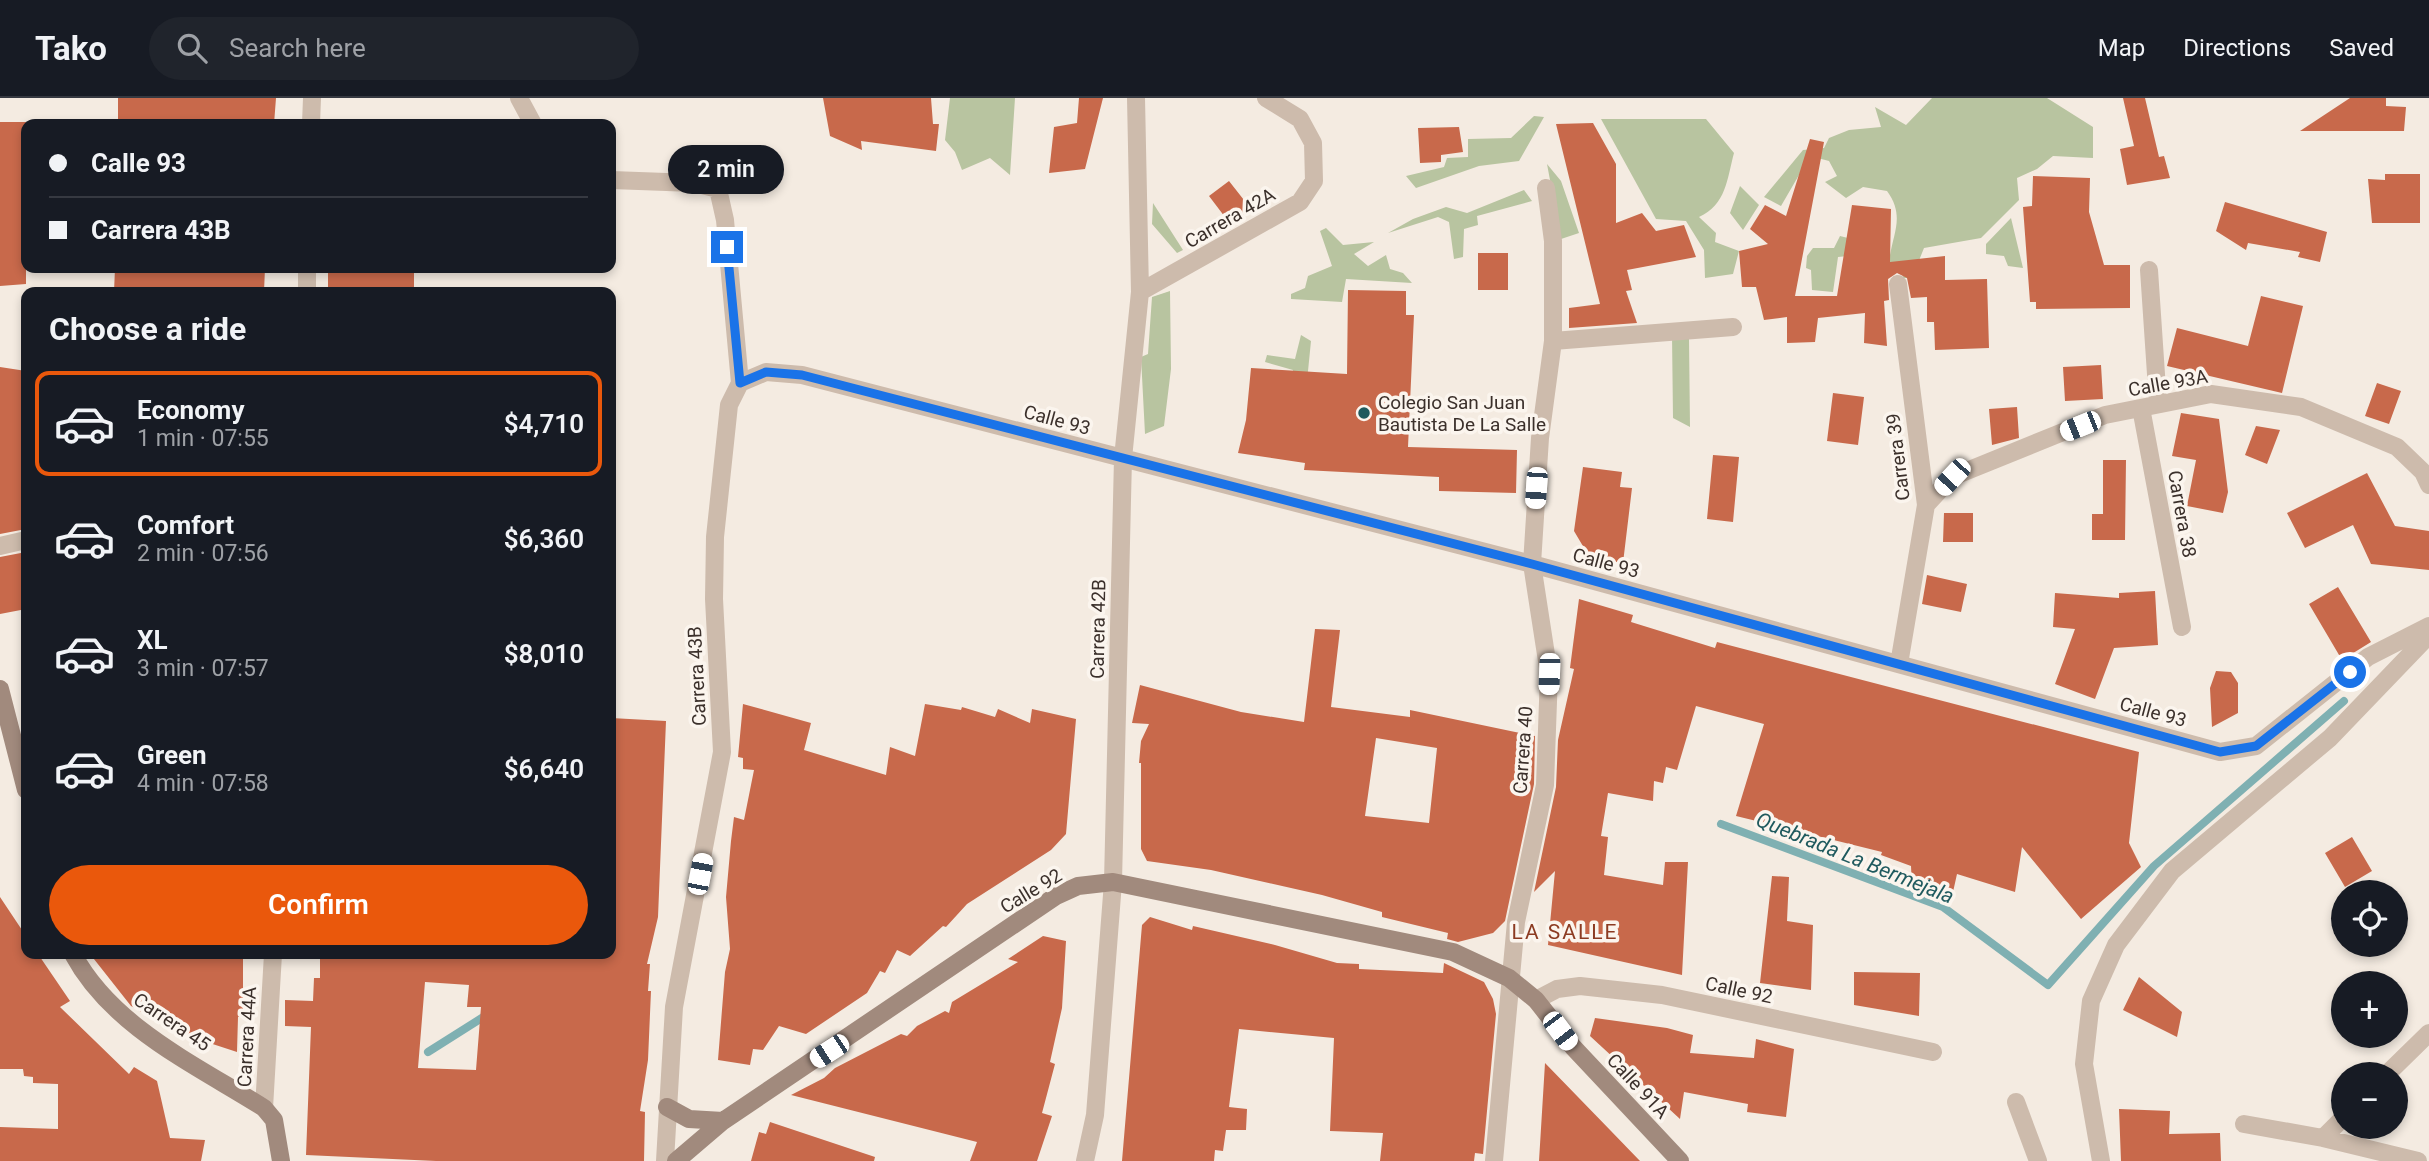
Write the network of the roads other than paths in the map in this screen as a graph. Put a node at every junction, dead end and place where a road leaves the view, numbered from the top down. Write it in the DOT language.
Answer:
graph roads {
  1 [pos="312,98"];
  2 [pos="519,98"];
  3 [pos="1136,98"];
  4 [pos="1266,98"];
  5 [pos="311,119"];
  6 [pos="530,119"];
  7 [pos="616,180"];
  8 [pos="1546,188"];
  9 [pos="2149,270"];
  10 [pos="1898,284"];
  11 [pos="1140,292"];
  12 [pos="1733,327"];
  13 [pos="1553,341"];
  14 [pos="740,383"];
  15 [pos="2150,406"];
  16 [pos="1124,458"];
  17 [pos="2426,479"];
  18 [pos="1926,505"];
  19 [pos="21,541"];
  20 [pos="0,546"];
  21 [pos="1532,564"];
  22 [pos="2429,626"];
  23 [pos="2182,627"];
  24 [pos="2429,635"];
  25 [pos="1899,664"];
  26 [pos="0,689"];
  27 [pos="21,771"];
  28 [pos="1113,882"];
  29 [pos="76,959"];
  30 [pos="273,959"];
  31 [pos="1509,978"];
  32 [pos="1536,1000"];
  33 [pos="2429,1033"];
  34 [pos="1933,1052"];
  35 [pos="2399,1062"];
  36 [pos="2016,1102"];
  37 [pos="667,1107"];
  38 [pos="264,1108"];
  39 [pos="723,1121"];
  40 [pos="2244,1124"];
  41 [pos="2331,1130"];
  42 [pos="2323,1138"];
  43 [pos="281,1161"];
  44 [pos="665,1161"];
  45 [pos="676,1161"];
  46 [pos="1085,1161"];
  47 [pos="1494,1161"];
  48 [pos="1680,1161"];
  49 [pos="2038,1161"];
  50 [pos="2101,1161"];
  51 [pos="2418,1161"];
  1 -- 5 [label="street"];
  2 -- 6 [label="street"];
  3 -- 11 [label="street, Carrera 42B"];
  4 -- 11 [label="street, Carrera 42A"];
  7 -- 14 [label="street, Carrera 43B"];
  8 -- 13 [label="street, Carrera 40"];
  9 -- 15 [label="street, Carrera 38"];
  10 -- 18 [label="street, Carrera 39"];
  11 -- 16 [label="street, Carrera 42B"];
  12 -- 13 [label="street"];
  13 -- 21 [label="street, Carrera 40"];
  14 -- 16 [label="street, Calle 93"];
  14 -- 37 [label="street, Carrera 43B"];
  15 -- 17 [label="street, Calle 93A"];
  15 -- 18 [label="street, Calle 93A"];
  15 -- 23 [label="street, Carrera 38"];
  16 -- 21 [label="street, Calle 93"];
  16 -- 28 [label="street, Carrera 42B"];
  18 -- 25 [label="street, Carrera 39"];
  19 -- 20 [label="street"];
  21 -- 25 [label="street, Calle 93"];
  21 -- 31 [label="street, Carrera 40"];
  22 -- 25 [label="street, Calle 93"];
  24 -- 50 [label="street"];
  26 -- 27 [label="street"];
  28 -- 31 [label="street, Calle 92"];
  28 -- 39 [label="street, Calle 92"];
  28 -- 46 [label="street, Carrera 42B"];
  29 -- 38 [label="street, Carrera 45"];
  30 -- 38 [label="street, Carrera 44A"];
  31 -- 32 [label="street, Calle 91A"];
  31 -- 47 [label="street, Carrera 40"];
  32 -- 34 [label="street, Calle 92"];
  32 -- 48 [label="street, Calle 91A"];
  33 -- 35 [label="street"];
  36 -- 49 [label="street"];
  37 -- 39 [label="street"];
  37 -- 44 [label="street, Carrera 43B"];
  38 -- 43 [label="street, Carrera 44A"];
  39 -- 45 [label="street, Calle 92"];
  40 -- 42 [label="street"];
  41 -- 42 [label="street"];
  42 -- 51 [label="street"];
}
